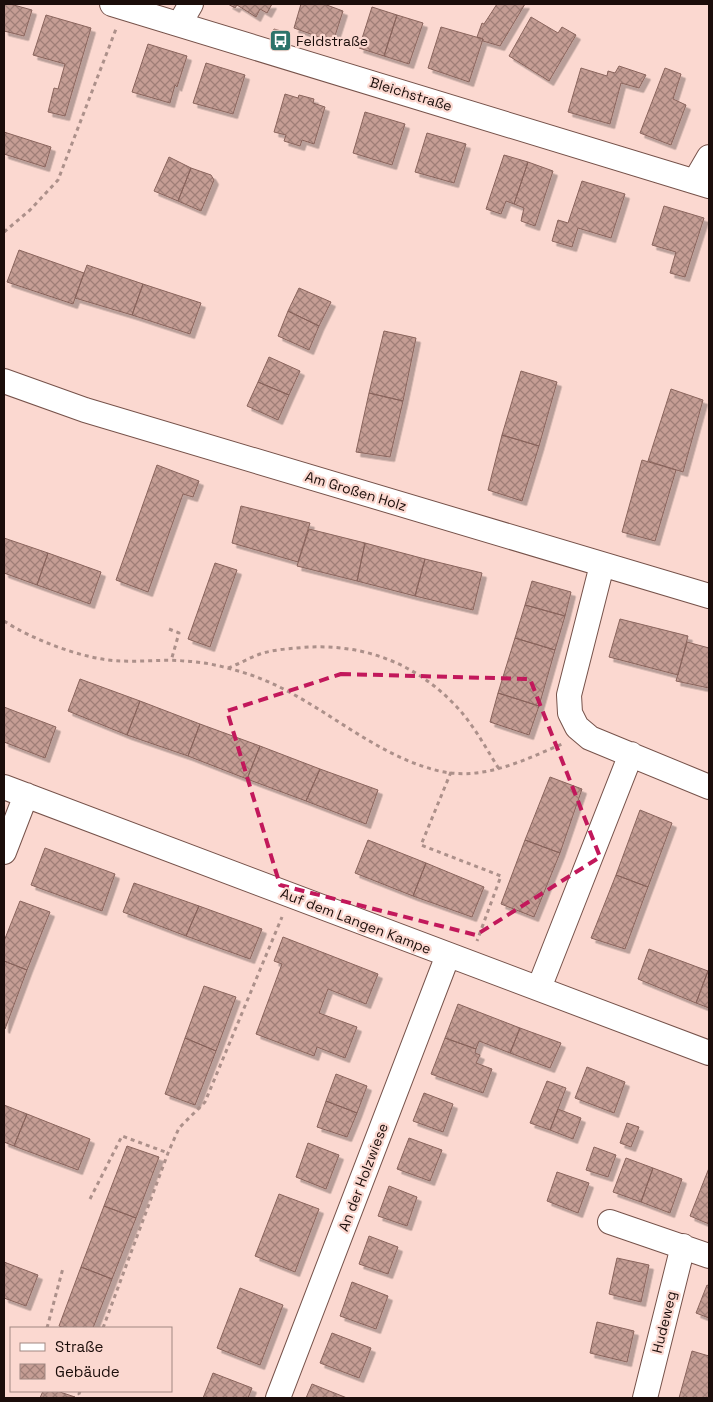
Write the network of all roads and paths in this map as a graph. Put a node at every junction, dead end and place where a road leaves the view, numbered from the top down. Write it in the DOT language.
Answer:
graph roads {
  1 [pos="118,6"];
  2 [pos="185,14"];
  3 [pos="709,157"];
  4 [pos="702,184"];
  5 [pos="4,232"];
  6 [pos="4,381"];
  7 [pos="602,565"];
  8 [pos="709,596"];
  9 [pos="4,621"];
  10 [pos="169,630"];
  11 [pos="170,661"];
  12 [pos="228,668"];
  13 [pos="585,734"];
  14 [pos="630,754"];
  15 [pos="499,769"];
  16 [pos="451,772"];
  17 [pos="4,787"];
  18 [pos="709,787"];
  19 [pos="26,795"];
  20 [pos="4,852"];
  21 [pos="291,896"];
  22 [pos="458,959"];
  23 [pos="539,988"];
  24 [pos="709,1053"];
  25 [pos="168,1153"];
  26 [pos="90,1199"];
  27 [pos="610,1222"];
  28 [pos="683,1246"];
  29 [pos="709,1256"];
  30 [pos="63,1268"];
  31 [pos="47,1327"];
  32 [pos="103,1327"];
  33 [pos="79,1392"];
  34 [pos="80,1398"];
  35 [pos="278,1398"];
  36 [pos="644,1398"];
  1 -- 2 [label="street, Bleichstraße"];
  1 -- 5 [label="path"];
  2 -- 4 [label="street, Bleichstraße"];
  3 -- 4 [label="street"];
  6 -- 7 [label="street, Am Großen Holz"];
  7 -- 8 [label="street, Am Großen Holz"];
  7 -- 13 [label="street"];
  9 -- 11 [label="path"];
  10 -- 11 [label="path"];
  11 -- 12 [label="path"];
  12 -- 15 [label="path"];
  12 -- 16 [label="path"];
  13 -- 14 [label="street"];
  13 -- 15 [label="path"];
  14 -- 18 [label="street"];
  14 -- 23 [label="street"];
  15 -- 16 [label="path"];
  16 -- 22 [label="path"];
  17 -- 19 [label="street, Auf dem Langen Kampe"];
  19 -- 20 [label="street"];
  19 -- 21 [label="street, Auf dem Langen Kampe"];
  21 -- 22 [label="street, Auf dem Langen Kampe"];
  21 -- 25 [label="path"];
  22 -- 23 [label="street, Auf dem Langen Kampe"];
  22 -- 35 [label="street, An der Holzwiese"];
  23 -- 24 [label="street, Auf dem Langen Kampe"];
  25 -- 26 [label="path"];
  25 -- 32 [label="path"];
  27 -- 28 [label="street"];
  28 -- 29 [label="street"];
  28 -- 36 [label="street, Hudeweg"];
  30 -- 31 [label="path"];
  33 -- 34 [label="path"];
}
